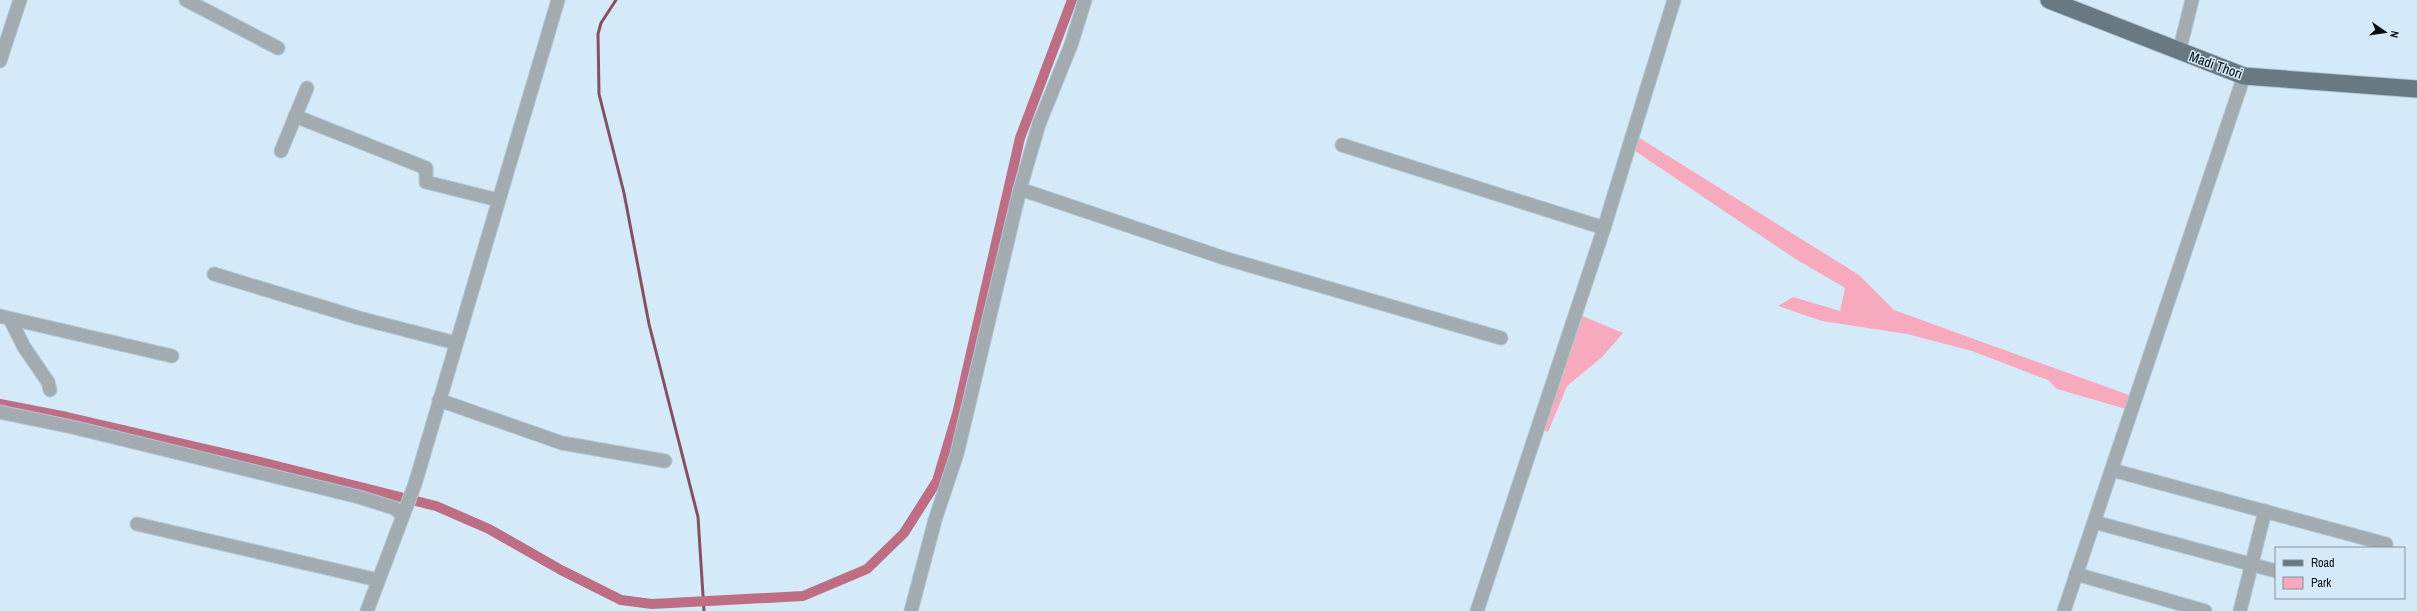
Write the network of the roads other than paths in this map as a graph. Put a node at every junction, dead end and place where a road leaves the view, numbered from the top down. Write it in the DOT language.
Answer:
graph roads {
  1 [pos="20,0"];
  2 [pos="186,0"];
  3 [pos="558,0"];
  4 [pos="1085,0"];
  5 [pos="1674,0"];
  6 [pos="2050,0"];
  7 [pos="2192,0"];
  8 [pos="278,48"];
  9 [pos="2179,52"];
  10 [pos="0,61"];
  11 [pos="2244,76"];
  12 [pos="307,88"];
  13 [pos="2417,89"];
  14 [pos="295,116"];
  15 [pos="1342,145"];
  16 [pos="281,151"];
  17 [pos="1020,189"];
  18 [pos="498,200"];
  19 [pos="1604,228"];
  20 [pos="214,274"];
  21 [pos="5,317"];
  22 [pos="1501,338"];
  23 [pos="456,343"];
  24 [pos="172,356"];
  25 [pos="50,390"];
  26 [pos="439,400"];
  27 [pos="0,412"];
  28 [pos="665,461"];
  29 [pos="2112,470"];
  30 [pos="2265,511"];
  31 [pos="403,513"];
  32 [pos="2094,522"];
  33 [pos="137,524"];
  34 [pos="2386,544"];
  35 [pos="2252,565"];
  36 [pos="2275,571"];
  37 [pos="2076,574"];
  38 [pos="378,580"];
  39 [pos="367,611"];
  40 [pos="911,611"];
  41 [pos="1477,611"];
  42 [pos="2064,611"];
  43 [pos="2205,611"];
  44 [pos="2240,611"];
  1 -- 10 [label="street"];
  2 -- 8 [label="street"];
  3 -- 18 [label="street"];
  4 -- 17 [label="street"];
  5 -- 19 [label="street"];
  6 -- 9 [label="main road, Madi Thori"];
  7 -- 9 [label="street"];
  9 -- 11 [label="main road, Madi Thori"];
  11 -- 13 [label="main road, Madi Thori"];
  11 -- 29 [label="street"];
  12 -- 14 [label="street"];
  14 -- 16 [label="street"];
  14 -- 18 [label="street"];
  15 -- 19 [label="street"];
  17 -- 22 [label="street"];
  17 -- 40 [label="street"];
  18 -- 23 [label="street"];
  19 -- 41 [label="street"];
  20 -- 23 [label="street"];
  21 -- 24 [label="street"];
  21 -- 25 [label="street"];
  23 -- 26 [label="street"];
  26 -- 28 [label="street"];
  26 -- 31 [label="street"];
  27 -- 31 [label="street"];
  29 -- 30 [label="street"];
  29 -- 32 [label="street"];
  30 -- 34 [label="street"];
  30 -- 35 [label="street"];
  31 -- 38 [label="street"];
  32 -- 35 [label="street"];
  32 -- 37 [label="street"];
  33 -- 38 [label="street"];
  35 -- 36 [label="street"];
  35 -- 44 [label="street"];
  37 -- 42 [label="street"];
  37 -- 43 [label="street"];
  38 -- 39 [label="street"];
}
